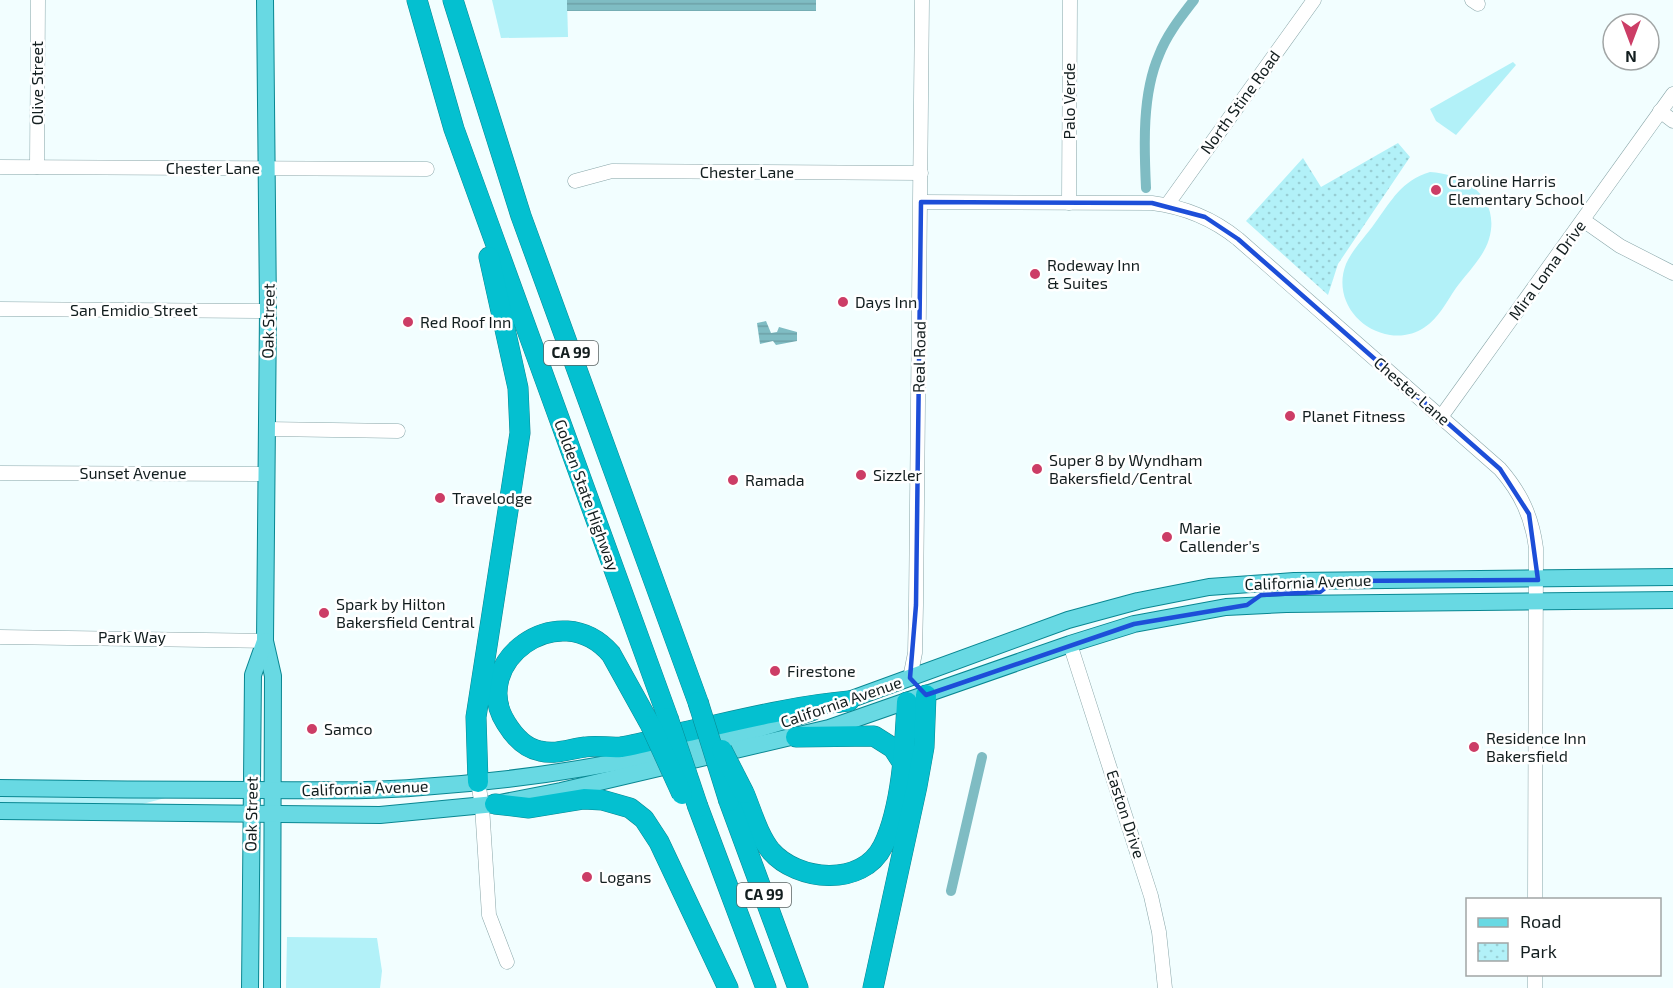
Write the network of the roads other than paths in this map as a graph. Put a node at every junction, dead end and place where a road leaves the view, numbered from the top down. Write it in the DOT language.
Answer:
graph roads {
  1 [pos="38,0"];
  2 [pos="265,0"];
  3 [pos="417,0"];
  4 [pos="453,0"];
  5 [pos="922,0"];
  6 [pos="1070,0"];
  7 [pos="1314,0"];
  8 [pos="1673,94"];
  9 [pos="1660,111"];
  10 [pos="1673,121"];
  11 [pos="0,167"];
  12 [pos="37,167"];
  13 [pos="268,168"];
  14 [pos="427,169"];
  15 [pos="469,172"];
  16 [pos="921,173"];
  17 [pos="575,181"];
  18 [pos="921,202"];
  19 [pos="1069,203"];
  20 [pos="1167,205"];
  21 [pos="1582,220"];
  22 [pos="1673,273"];
  23 [pos="0,309"];
  24 [pos="268,310"];
  25 [pos="1441,417"];
  26 [pos="267,429"];
  27 [pos="398,431"];
  28 [pos="0,473"];
  29 [pos="266,474"];
  30 [pos="1673,577"];
  31 [pos="1332,580"];
  32 [pos="1538,580"];
  33 [pos="1231,585"];
  34 [pos="1163,595"];
  35 [pos="1673,600"];
  36 [pos="1538,602"];
  37 [pos="1247,605"];
  38 [pos="1159,618"];
  39 [pos="0,637"];
  40 [pos="264,641"];
  41 [pos="1070,644"];
  42 [pos="910,678"];
  43 [pos="926,695"];
  44 [pos="849,701"];
  45 [pos="907,702"];
  46 [pos="660,722"];
  47 [pos="796,737"];
  48 [pos="620,747"];
  49 [pos="902,762"];
  50 [pos="517,777"];
  51 [pos="478,782"];
  52 [pos="0,788"];
  53 [pos="251,790"];
  54 [pos="274,790"];
  55 [pos="736,797"];
  56 [pos="489,805"];
  57 [pos="0,811"];
  58 [pos="250,814"];
  59 [pos="274,815"];
  60 [pos="1535,898"];
  61 [pos="507,962"];
  62 [pos="250,988"];
  63 [pos="272,988"];
  64 [pos="728,988"];
  65 [pos="766,988"];
  66 [pos="798,988"];
  67 [pos="873,988"];
  68 [pos="1165,988"];
  1 -- 12 [label="street, Olive Street"];
  2 -- 13 [label="main road, Oak Street"];
  3 -- 15 [label="highway, Golden State Highway / CA 99"];
  4 -- 55 [label="highway, Golden State Highway / CA 99, bridge"];
  5 -- 16 [label="street, Real Road"];
  6 -- 19 [label="street, Palo Verde"];
  7 -- 20 [label="street, North Stine Road"];
  8 -- 9 [label="street, Mira Loma Drive"];
  9 -- 10 [label="street"];
  9 -- 21 [label="street, Mira Loma Drive"];
  11 -- 12 [label="street, Chester Lane"];
  12 -- 13 [label="street, Chester Lane"];
  13 -- 14 [label="street, Chester Lane"];
  13 -- 24 [label="main road, Oak Street"];
  15 -- 46 [label="highway, Golden State Highway / CA 99"];
  15 -- 51 [label="highway"];
  16 -- 17 [label="street, Chester Lane"];
  16 -- 18 [label="street, Real Road"];
  18 -- 19 [label="street, Chester Lane"];
  18 -- 42 [label="street, Real Road"];
  19 -- 20 [label="street, Chester Lane"];
  20 -- 25 [label="street, Chester Lane"];
  21 -- 22 [label="street"];
  21 -- 25 [label="street, Mira Loma Drive"];
  23 -- 24 [label="street, San Emidio Street"];
  24 -- 26 [label="main road, Oak Street"];
  25 -- 32 [label="street, Chester Lane"];
  26 -- 27 [label="street"];
  26 -- 29 [label="main road, Oak Street"];
  28 -- 29 [label="street, Sunset Avenue"];
  29 -- 40 [label="main road, Oak Street"];
  30 -- 32 [label="main road, California Avenue"];
  31 -- 32 [label="main road, California Avenue"];
  31 -- 33 [label="main road, California Avenue"];
  31 -- 37 [label="main road"];
  32 -- 36 [label="street, Chester Lane"];
  33 -- 34 [label="main road, California Avenue"];
  33 -- 38 [label="main road"];
  34 -- 41 [label="main road"];
  34 -- 42 [label="main road, California Avenue"];
  35 -- 36 [label="main road, California Avenue"];
  36 -- 37 [label="main road, California Avenue"];
  36 -- 60 [label="street, Chester Lane"];
  37 -- 38 [label="main road, California Avenue"];
  38 -- 41 [label="main road, California Avenue"];
  39 -- 40 [label="street, Park Way"];
  40 -- 53 [label="main road, Oak Street"];
  40 -- 54 [label="main road, Oak Street"];
  41 -- 43 [label="main road, California Avenue"];
  41 -- 68 [label="street, Easton Drive"];
  42 -- 43 [label="main road"];
  42 -- 44 [label="main road, California Avenue"];
  42 -- 45 [label="main road"];
  43 -- 45 [label="main road, California Avenue"];
  43 -- 67 [label="highway"];
  44 -- 48 [label="highway"];
  44 -- 50 [label="main road, California Avenue"];
  45 -- 47 [label="main road, California Avenue"];
  45 -- 49 [label="highway"];
  46 -- 48 [label="highway"];
  46 -- 65 [label="highway, CA 99, bridge"];
  47 -- 49 [label="highway"];
  47 -- 56 [label="main road, California Avenue"];
  48 -- 50 [label="main road"];
  49 -- 55 [label="highway"];
  50 -- 51 [label="main road, California Avenue"];
  51 -- 54 [label="main road, California Avenue"];
  51 -- 56 [label="street"];
  52 -- 53 [label="main road, California Avenue"];
  53 -- 54 [label="main road, California Avenue"];
  53 -- 58 [label="main road, Oak Street"];
  54 -- 59 [label="main road, Oak Street"];
  55 -- 66 [label="highway, CA 99"];
  56 -- 59 [label="main road, California Avenue"];
  56 -- 61 [label="street"];
  56 -- 64 [label="highway"];
  57 -- 58 [label="main road, California Avenue"];
  58 -- 59 [label="main road, California Avenue"];
  58 -- 62 [label="main road, Oak Street"];
  59 -- 63 [label="main road, Oak Street"];
}
